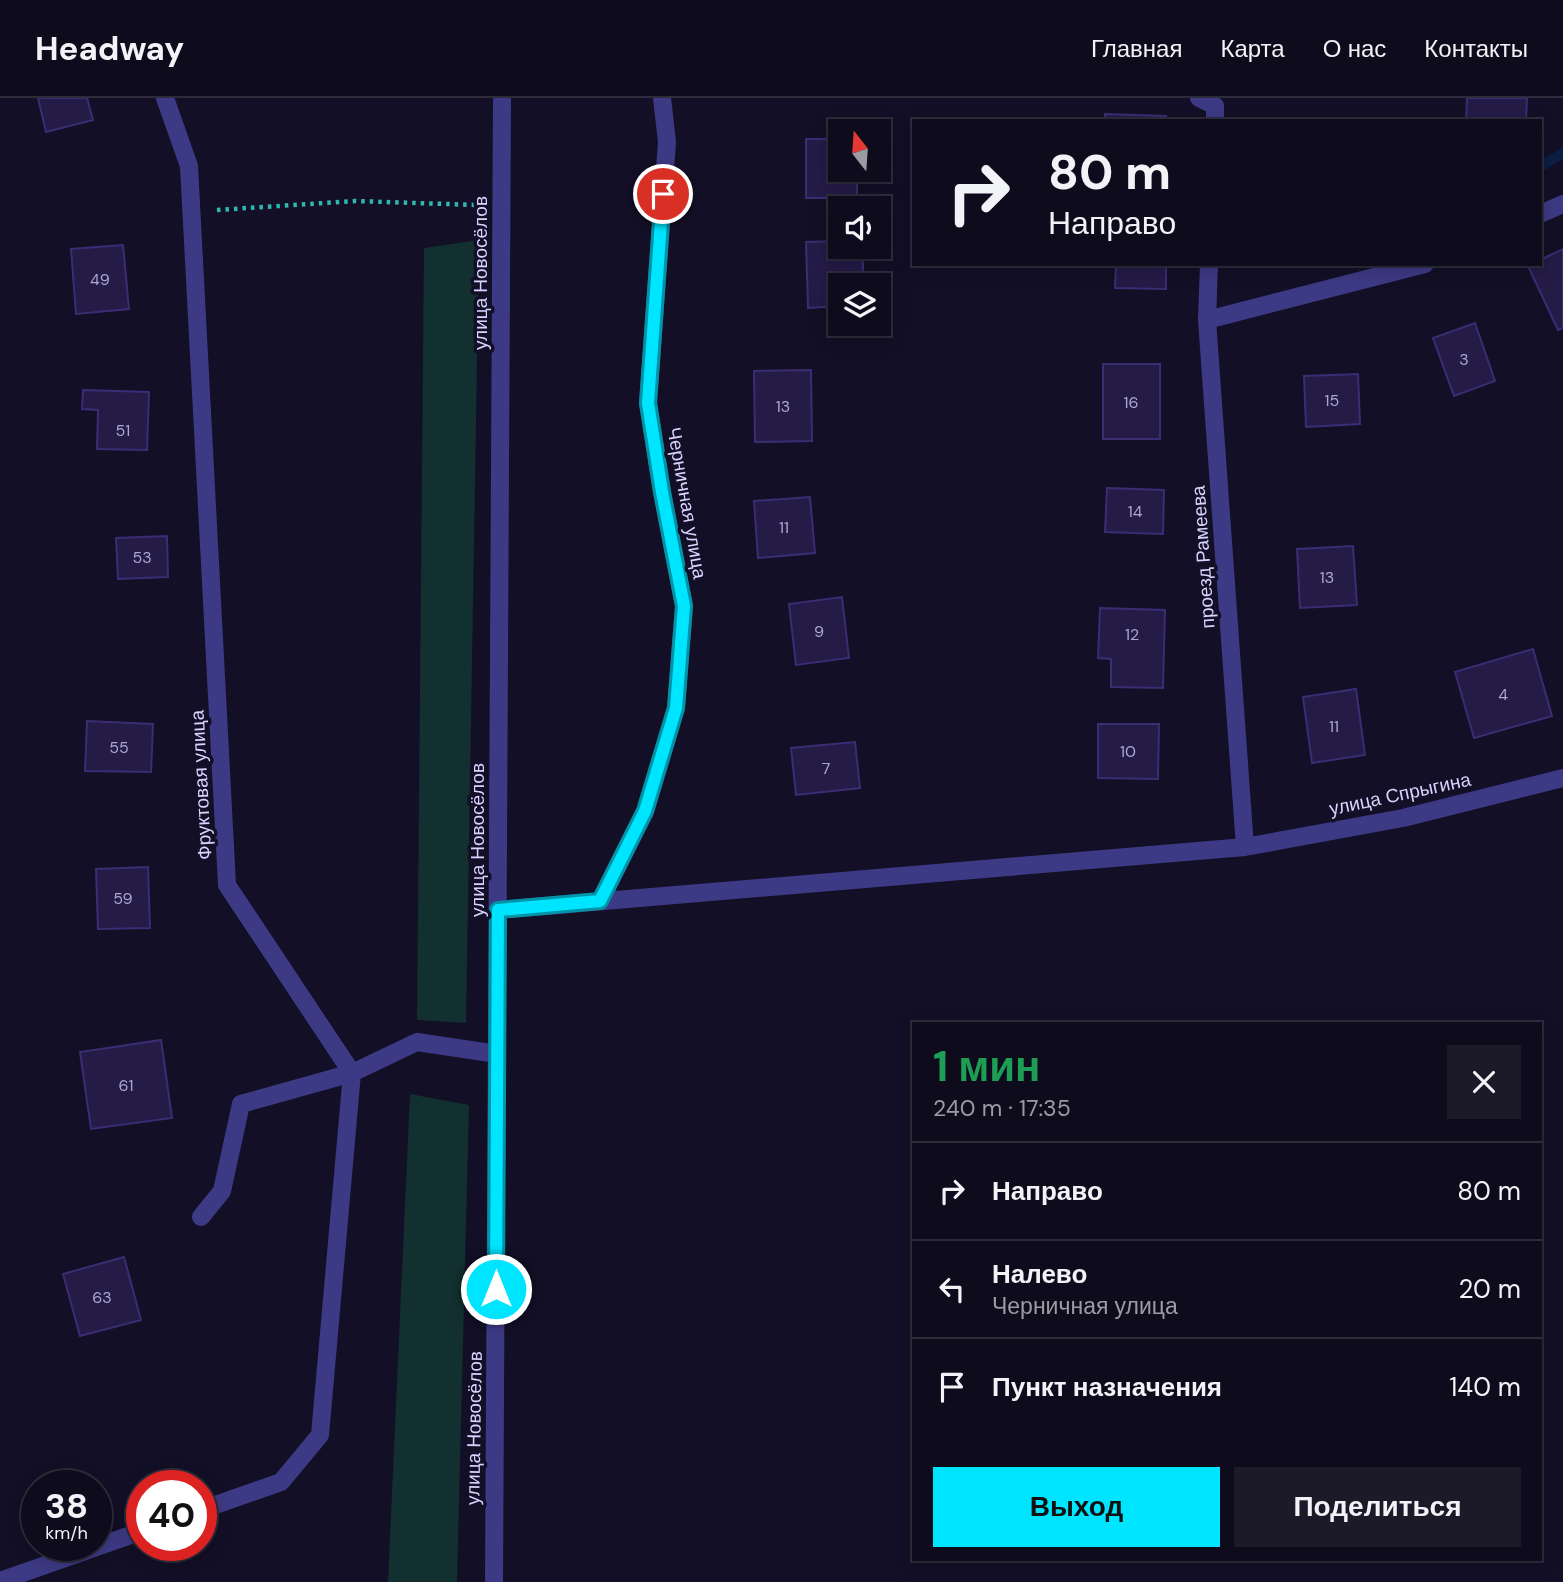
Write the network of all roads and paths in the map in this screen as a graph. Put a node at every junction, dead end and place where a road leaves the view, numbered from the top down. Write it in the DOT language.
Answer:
graph roads {
  1 [pos="165,98"];
  2 [pos="502,98"];
  3 [pos="662,98"];
  4 [pos="1199,98"];
  5 [pos="1215,119"];
  6 [pos="1563,204"];
  7 [pos="501,206"];
  8 [pos="192,212"];
  9 [pos="1542,213"];
  10 [pos="1209,266"];
  11 [pos="1417,266"];
  12 [pos="1207,320"];
  13 [pos="1563,778"];
  14 [pos="1245,848"];
  15 [pos="600,901"];
  16 [pos="498,910"];
  17 [pos="497,1054"];
  18 [pos="352,1073"];
  19 [pos="201,1217"];
  20 [pos="217,1504"];
  21 [pos="126,1537"];
  22 [pos="0,1581"];
  23 [pos="494,1582"];
  1 -- 8 [label="street, Фруктовая улица"];
  2 -- 7 [label="street, улица Новосёлов"];
  3 -- 15 [label="street, Черничная улица"];
  4 -- 5 [label="street"];
  6 -- 9 [label="street"];
  7 -- 8 [label="path"];
  7 -- 16 [label="street, улица Новосёлов"];
  8 -- 18 [label="street, Фруктовая улица"];
  10 -- 12 [label="street, проезд Рамеева"];
  11 -- 12 [label="street"];
  12 -- 14 [label="street, проезд Рамеева"];
  13 -- 14 [label="street, улица Спрыгина"];
  14 -- 15 [label="street, улица Спрыгина"];
  15 -- 16 [label="street, улица Спрыгина"];
  16 -- 17 [label="street, улица Новосёлов"];
  17 -- 18 [label="street"];
  17 -- 23 [label="street, улица Новосёлов"];
  18 -- 19 [label="street"];
  18 -- 20 [label="street"];
  21 -- 22 [label="street"];
}
